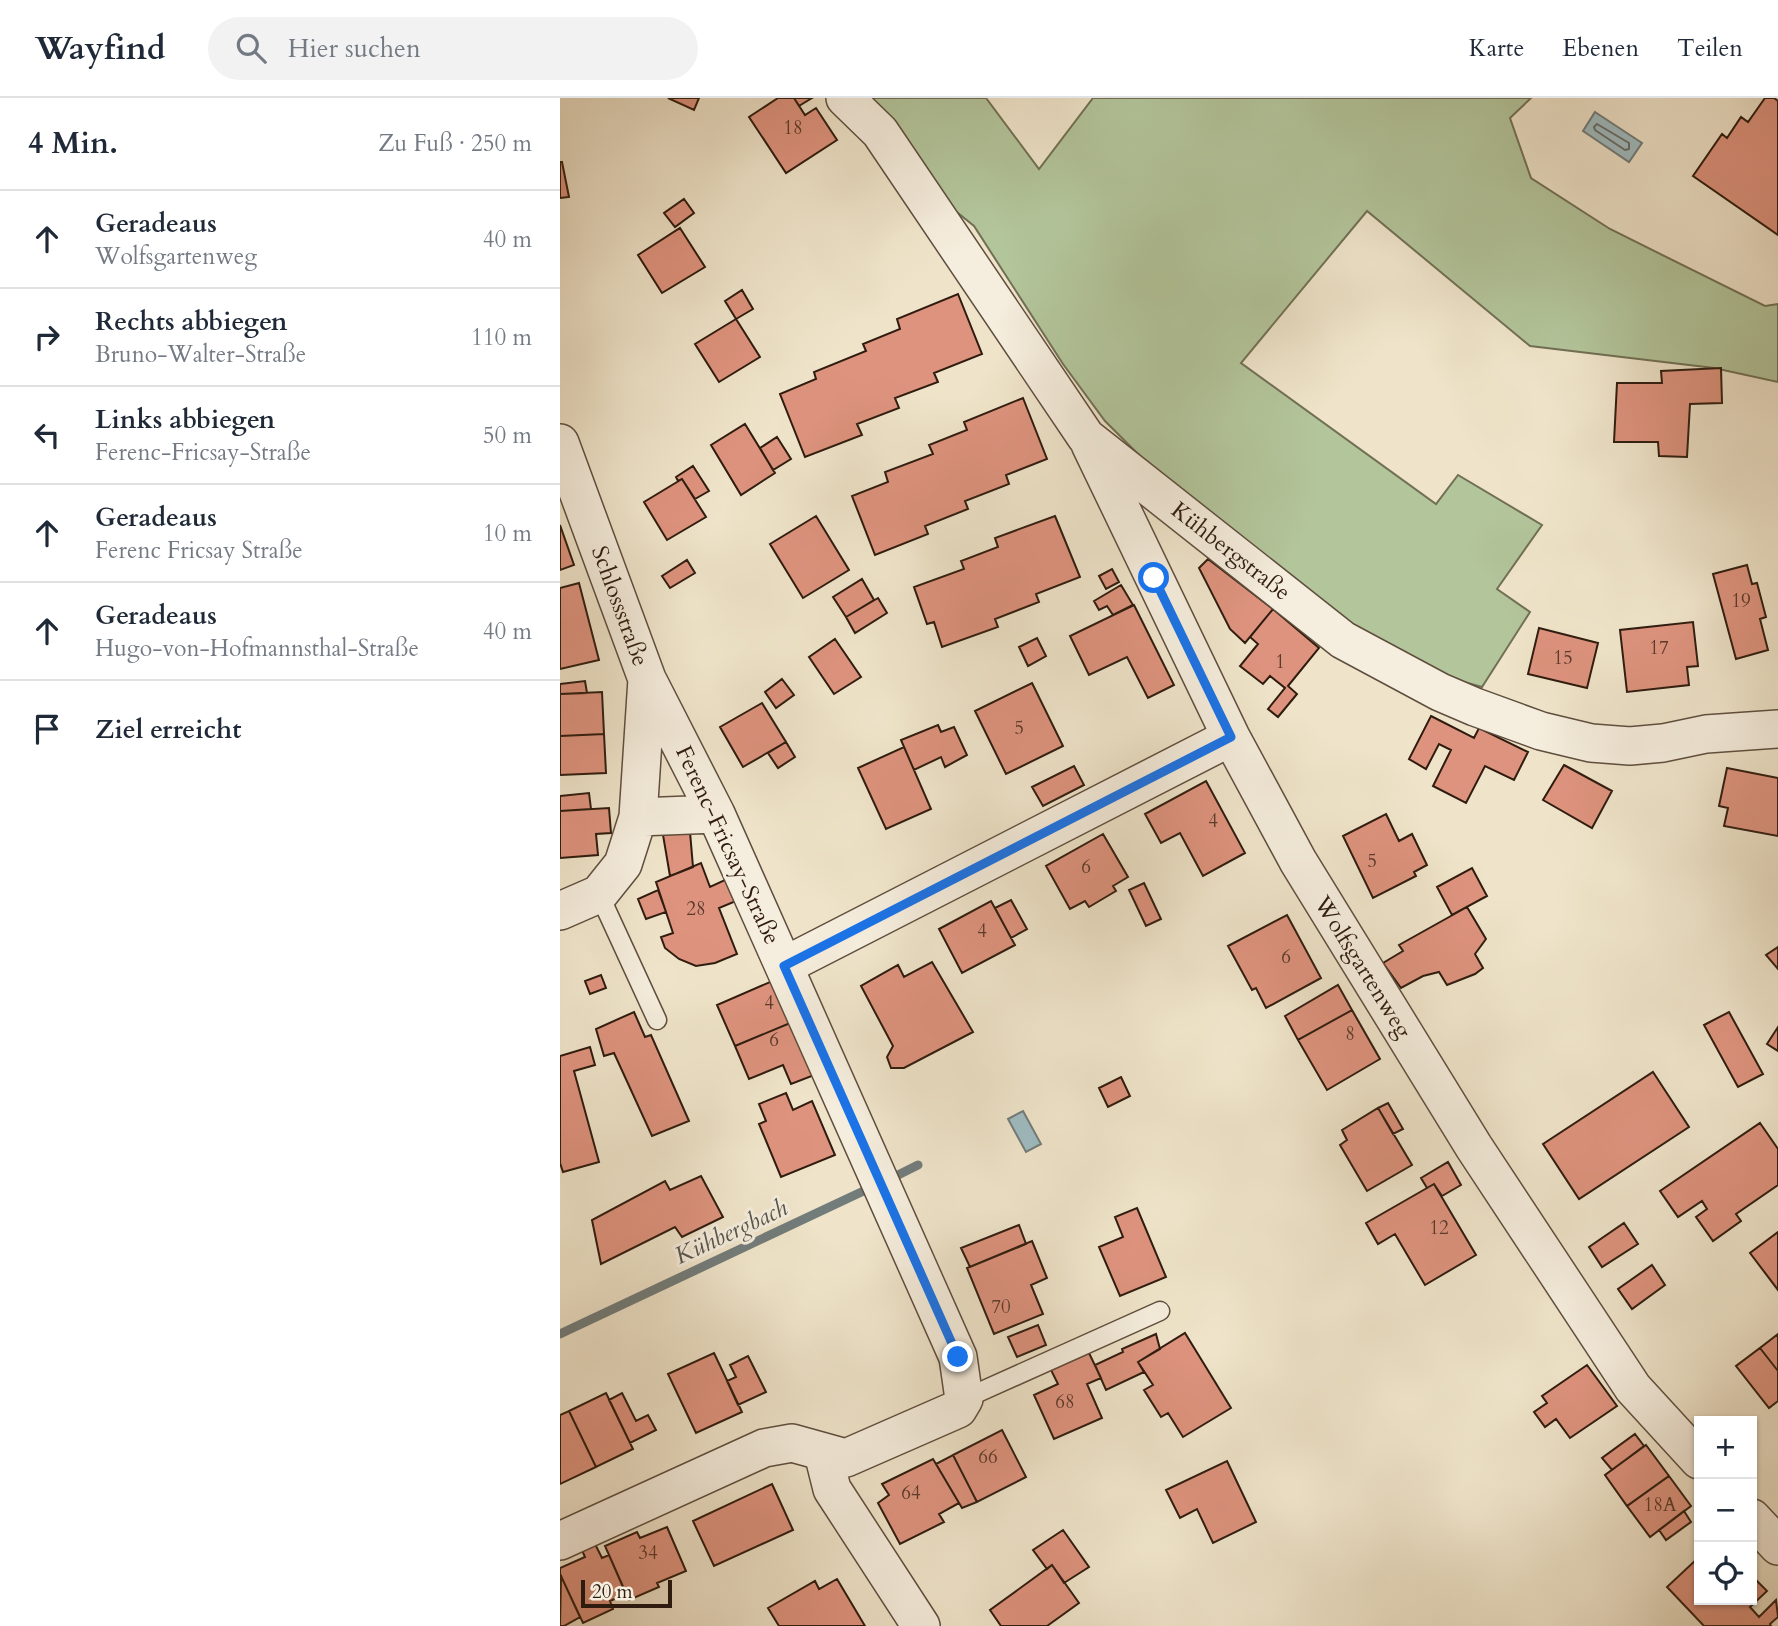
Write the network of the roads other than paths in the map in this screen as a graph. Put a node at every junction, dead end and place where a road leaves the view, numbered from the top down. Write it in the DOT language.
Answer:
graph roads {
  1 [pos="845,98"];
  2 [pos="1086,437"];
  3 [pos="560,443"];
  4 [pos="647,679"];
  5 [pos="1778,729"];
  6 [pos="1231,737"];
  7 [pos="716,814"];
  8 [pos="638,817"];
  9 [pos="598,894"];
  10 [pos="560,911"];
  11 [pos="784,966"];
  12 [pos="657,1020"];
  13 [pos="1160,1311"];
  14 [pos="964,1399"];
  15 [pos="823,1453"];
  16 [pos="1694,1455"];
  17 [pos="1757,1523"];
  18 [pos="560,1541"];
  19 [pos="1778,1546"];
  20 [pos="921,1626"];
  1 -- 2 [label="street, Kühbergstraße"];
  2 -- 5 [label="street, Kühbergstraße"];
  2 -- 6 [label="street, Wolfsgartenweg"];
  3 -- 4 [label="street, Schlossstraße"];
  4 -- 7 [label="street, Ferenc-Fricsay-Straße"];
  4 -- 8 [label="street, Schlossstraße"];
  6 -- 11 [label="street"];
  6 -- 16 [label="street, Wolfsgartenweg"];
  7 -- 8 [label="street"];
  7 -- 11 [label="street, Ferenc-Fricsay-Straße"];
  8 -- 9 [label="street, Schlossstraße"];
  9 -- 10 [label="street, Schlossstraße"];
  9 -- 12 [label="lane"];
  11 -- 14 [label="street, Ferenc-Fricsay-Straße"];
  13 -- 14 [label="lane"];
  14 -- 15 [label="street"];
  15 -- 18 [label="street"];
  15 -- 20 [label="street"];
  17 -- 19 [label="street"];
}
